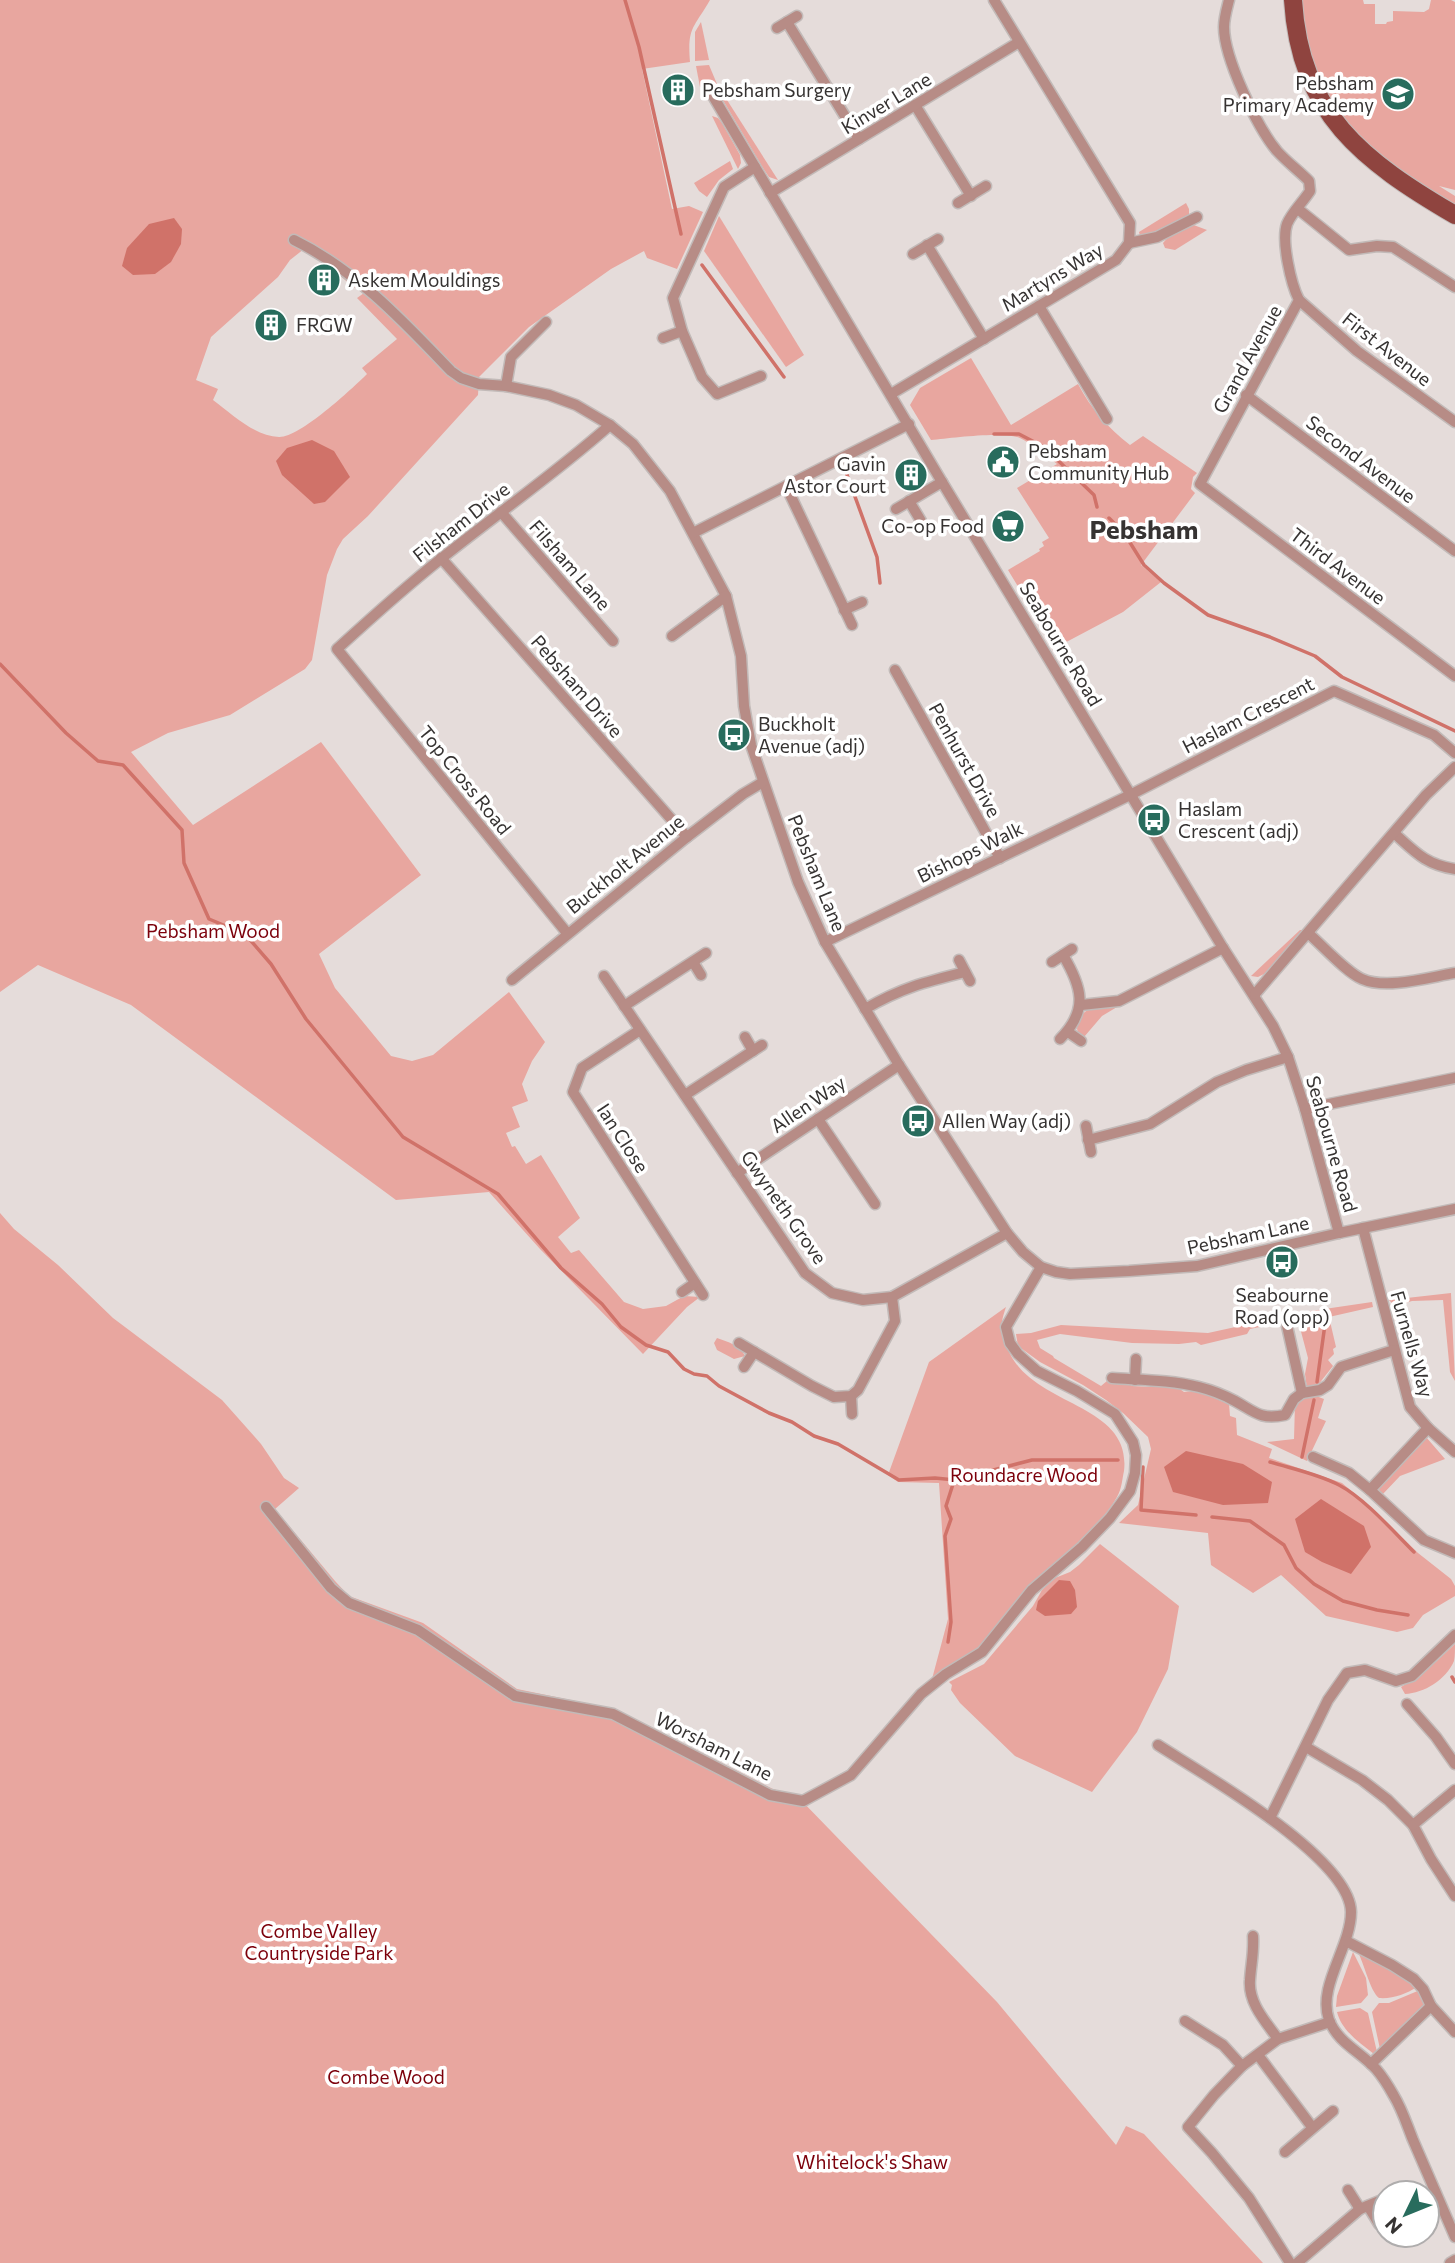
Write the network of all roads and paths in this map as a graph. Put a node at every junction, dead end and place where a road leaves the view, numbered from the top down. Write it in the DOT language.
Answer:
graph roads {
  1 [pos="994,0"];
  2 [pos="1229,0"];
  3 [pos="1293,0"];
  4 [pos="777,28"];
  5 [pos="1019,41"];
  6 [pos="710,91"];
  7 [pos="915,105"];
  8 [pos="859,139"];
  9 [pos="755,167"];
  10 [pos="986,186"];
  11 [pos="770,193"];
  12 [pos="971,196"];
  13 [pos="958,204"];
  14 [pos="1298,209"];
  15 [pos="1455,215"];
  16 [pos="1197,216"];
  17 [pos="938,239"];
  18 [pos="294,240"];
  19 [pos="1129,243"];
  20 [pos="927,245"];
  21 [pos="913,254"];
  22 [pos="1455,287"];
  23 [pos="1299,300"];
  24 [pos="1039,306"];
  25 [pos="546,321"];
  26 [pos="682,331"];
  27 [pos="535,332"];
  28 [pos="663,338"];
  29 [pos="984,339"];
  30 [pos="544,341"];
  31 [pos="761,376"];
  32 [pos="506,386"];
  33 [pos="891,394"];
  34 [pos="1246,395"];
  35 [pos="1110,400"];
  36 [pos="1099,406"];
  37 [pos="1107,419"];
  38 [pos="1455,422"];
  39 [pos="909,424"];
  40 [pos="610,425"];
  41 [pos="942,482"];
  42 [pos="1200,484"];
  43 [pos="786,486"];
  44 [pos="909,501"];
  45 [pos="896,509"];
  46 [pos="501,512"];
  47 [pos="921,521"];
  48 [pos="693,533"];
  49 [pos="1455,551"];
  50 [pos="441,558"];
  51 [pos="726,596"];
  52 [pos="862,602"];
  53 [pos="844,610"];
  54 [pos="852,625"];
  55 [pos="672,636"];
  56 [pos="613,641"];
  57 [pos="337,649"];
  58 [pos="1455,676"];
  59 [pos="888,685"];
  60 [pos="1455,753"];
  61 [pos="1455,767"];
  62 [pos="763,782"];
  63 [pos="1131,794"];
  64 [pos="1394,833"];
  65 [pos="687,837"];
  66 [pos="999,858"];
  67 [pos="1455,869"];
  68 [pos="567,933"];
  69 [pos="1308,933"];
  70 [pos="825,942"];
  71 [pos="1223,948"];
  72 [pos="706,953"];
  73 [pos="959,960"];
  74 [pos="693,962"];
  75 [pos="1052,962"];
  76 [pos="1455,973"];
  77 [pos="701,975"];
  78 [pos="604,976"];
  79 [pos="512,979"];
  80 [pos="1255,995"];
  81 [pos="1081,1005"];
  82 [pos="624,1006"];
  83 [pos="865,1009"];
  84 [pos="640,1030"];
  85 [pos="745,1037"];
  86 [pos="1081,1041"];
  87 [pos="1288,1057"];
  88 [pos="899,1065"];
  89 [pos="1455,1078"];
  90 [pos="685,1095"];
  91 [pos="1305,1109"];
  92 [pos="818,1119"];
  93 [pos="1086,1126"];
  94 [pos="1088,1140"];
  95 [pos="1091,1152"];
  96 [pos="737,1173"];
  97 [pos="874,1204"];
  98 [pos="1455,1209"];
  99 [pos="1363,1228"];
  100 [pos="1007,1233"];
  101 [pos="1339,1233"];
  102 [pos="1041,1267"];
  103 [pos="695,1283"];
  104 [pos="682,1292"];
  105 [pos="703,1295"];
  106 [pos="892,1297"];
  107 [pos="1287,1326"];
  108 [pos="739,1343"];
  109 [pos="1394,1350"];
  110 [pos="754,1352"];
  111 [pos="1136,1359"];
  112 [pos="744,1367"];
  113 [pos="1112,1378"];
  114 [pos="1135,1380"];
  115 [pos="1302,1393"];
  116 [pos="851,1396"];
  117 [pos="852,1414"];
  118 [pos="1427,1428"];
  119 [pos="1455,1452"];
  120 [pos="1312,1457"];
  121 [pos="1370,1489"];
  122 [pos="266,1507"];
  123 [pos="1455,1553"];
  124 [pos="1455,1635"];
  125 [pos="1406,1704"];
  126 [pos="1158,1745"];
  127 [pos="1306,1748"];
  128 [pos="1455,1764"];
  129 [pos="1455,1790"];
  130 [pos="1270,1818"];
  131 [pos="1413,1825"];
  132 [pos="1455,1896"];
  133 [pos="1253,1937"];
  134 [pos="1346,1941"];
  135 [pos="1431,2006"];
  136 [pos="1185,2021"];
  137 [pos="1330,2022"];
  138 [pos="1455,2032"];
  139 [pos="1278,2039"];
  140 [pos="1258,2054"];
  141 [pos="1371,2064"];
  142 [pos="1242,2066"];
  143 [pos="1333,2111"];
  144 [pos="1312,2127"];
  145 [pos="1285,2152"];
  146 [pos="1348,2190"];
  147 [pos="1371,2204"];
  148 [pos="1364,2207"];
  149 [pos="1371,2214"];
  150 [pos="1455,2237"];
  151 [pos="1455,2260"];
  152 [pos="1290,2263"];
  153 [pos="1297,2263"];
  154 [pos="1450,2263"];
  1 -- 5 [label="street, Martyns Way"];
  2 -- 14 [label="street, Grand Avenue"];
  3 -- 15 [label="main road"];
  4 -- 8 [label="street"];
  5 -- 7 [label="street, Kinver Lane"];
  5 -- 19 [label="street, Martyns Way"];
  6 -- 9 [label="street, Seabourne Road"];
  7 -- 8 [label="street, Kinver Lane"];
  7 -- 12 [label="street"];
  8 -- 11 [label="street, Kinver Lane"];
  9 -- 11 [label="street, Seabourne Road"];
  9 -- 26 [label="street"];
  10 -- 12 [label="street"];
  11 -- 33 [label="street, Seabourne Road"];
  12 -- 13 [label="street"];
  14 -- 22 [label="street"];
  14 -- 23 [label="street, Grand Avenue"];
  16 -- 19 [label="street"];
  17 -- 20 [label="street"];
  18 -- 32 [label="street, Pebsham Lane"];
  19 -- 24 [label="street, Martyns Way"];
  20 -- 21 [label="street"];
  20 -- 29 [label="street"];
  23 -- 34 [label="street, Grand Avenue"];
  23 -- 38 [label="street, First Avenue"];
  24 -- 29 [label="street, Martyns Way"];
  24 -- 36 [label="street"];
  25 -- 27 [label="street"];
  26 -- 28 [label="street"];
  26 -- 31 [label="street"];
  27 -- 30 [label="street"];
  27 -- 32 [label="street"];
  29 -- 33 [label="street, Martyns Way"];
  32 -- 40 [label="street, Pebsham Lane"];
  33 -- 39 [label="street, Seabourne Road"];
  34 -- 42 [label="street, Grand Avenue"];
  34 -- 49 [label="street, Second Avenue"];
  35 -- 36 [label="street"];
  36 -- 37 [label="street"];
  39 -- 41 [label="street, Seabourne Road"];
  39 -- 43 [label="street"];
  40 -- 46 [label="street, Filsham Drive"];
  40 -- 48 [label="street, Pebsham Lane"];
  41 -- 44 [label="street"];
  41 -- 63 [label="street, Seabourne Road"];
  42 -- 58 [label="street, Third Avenue"];
  43 -- 48 [label="street"];
  43 -- 53 [label="street"];
  44 -- 45 [label="street"];
  44 -- 47 [label="street"];
  46 -- 50 [label="street, Filsham Drive"];
  46 -- 56 [label="street, Filsham Lane"];
  48 -- 51 [label="street, Pebsham Lane"];
  50 -- 57 [label="street, Filsham Drive"];
  50 -- 65 [label="street, Pebsham Drive"];
  51 -- 55 [label="street"];
  51 -- 62 [label="street, Pebsham Lane"];
  52 -- 53 [label="street"];
  53 -- 54 [label="street"];
  57 -- 68 [label="street, Top Cross Road"];
  59 -- 66 [label="street, Penhurst Drive"];
  60 -- 63 [label="street, Haslam Crescent"];
  61 -- 64 [label="street"];
  62 -- 65 [label="street, Buckholt Avenue"];
  62 -- 70 [label="street, Pebsham Lane"];
  63 -- 66 [label="street, Bishops Walk"];
  63 -- 71 [label="street, Seabourne Road"];
  64 -- 67 [label="street"];
  64 -- 69 [label="street"];
  65 -- 68 [label="street, Buckholt Avenue"];
  66 -- 70 [label="street, Bishops Walk"];
  68 -- 79 [label="street, Buckholt Avenue"];
  69 -- 76 [label="street"];
  69 -- 80 [label="street"];
  70 -- 83 [label="street, Pebsham Lane"];
  71 -- 80 [label="street, Seabourne Road"];
  71 -- 81 [label="street"];
  72 -- 74 [label="street"];
  73 -- 83 [label="street"];
  74 -- 77 [label="street"];
  74 -- 82 [label="street"];
  75 -- 81 [label="street"];
  78 -- 82 [label="street, Gwyneth Grove"];
  80 -- 87 [label="street, Seabourne Road"];
  81 -- 86 [label="street"];
  82 -- 84 [label="street, Gwyneth Grove"];
  83 -- 88 [label="street, Pebsham Lane"];
  84 -- 90 [label="street, Gwyneth Grove"];
  84 -- 103 [label="street, Ian Close"];
  85 -- 90 [label="street"];
  87 -- 91 [label="street, Seabourne Road"];
  87 -- 94 [label="street"];
  88 -- 92 [label="street, Allen Way"];
  88 -- 100 [label="street, Pebsham Lane"];
  89 -- 91 [label="street"];
  90 -- 96 [label="street, Gwyneth Grove"];
  91 -- 101 [label="street, Seabourne Road"];
  92 -- 96 [label="street, Allen Way"];
  92 -- 97 [label="street"];
  93 -- 94 [label="street"];
  94 -- 95 [label="street"];
  96 -- 106 [label="street, Gwyneth Grove"];
  98 -- 99 [label="street, Pebsham Lane"];
  99 -- 101 [label="street, Pebsham Lane"];
  99 -- 109 [label="street, Furnells Way"];
  100 -- 102 [label="street, Pebsham Lane"];
  100 -- 106 [label="street, Gwyneth Grove"];
  101 -- 102 [label="street, Pebsham Lane"];
  102 -- 122 [label="street, Worsham Lane"];
  103 -- 104 [label="street"];
  103 -- 105 [label="street, Ian Close"];
  106 -- 116 [label="street"];
  107 -- 115 [label="street"];
  108 -- 110 [label="street"];
  109 -- 115 [label="street"];
  109 -- 118 [label="street, Furnells Way"];
  110 -- 112 [label="street"];
  110 -- 116 [label="street"];
  111 -- 114 [label="street"];
  113 -- 114 [label="street"];
  114 -- 115 [label="street"];
  116 -- 117 [label="street"];
  118 -- 119 [label="street, Furnells Way"];
  118 -- 121 [label="street"];
  120 -- 121 [label="street"];
  121 -- 123 [label="street"];
  124 -- 127 [label="street"];
  125 -- 128 [label="street"];
  126 -- 130 [label="street"];
  127 -- 130 [label="street"];
  127 -- 131 [label="street"];
  129 -- 131 [label="street"];
  130 -- 134 [label="street"];
  131 -- 132 [label="street"];
  133 -- 139 [label="street"];
  134 -- 135 [label="street"];
  134 -- 137 [label="street"];
  135 -- 138 [label="street"];
  135 -- 141 [label="street"];
  136 -- 142 [label="street"];
  137 -- 139 [label="street"];
  137 -- 141 [label="street"];
  139 -- 140 [label="street"];
  140 -- 142 [label="street"];
  140 -- 144 [label="street"];
  141 -- 150 [label="street"];
  142 -- 152 [label="street"];
  143 -- 144 [label="street"];
  144 -- 145 [label="street"];
  146 -- 148 [label="street"];
  147 -- 148 [label="street"];
  148 -- 149 [label="street"];
  148 -- 153 [label="street"];
  151 -- 154 [label="street"];
}
